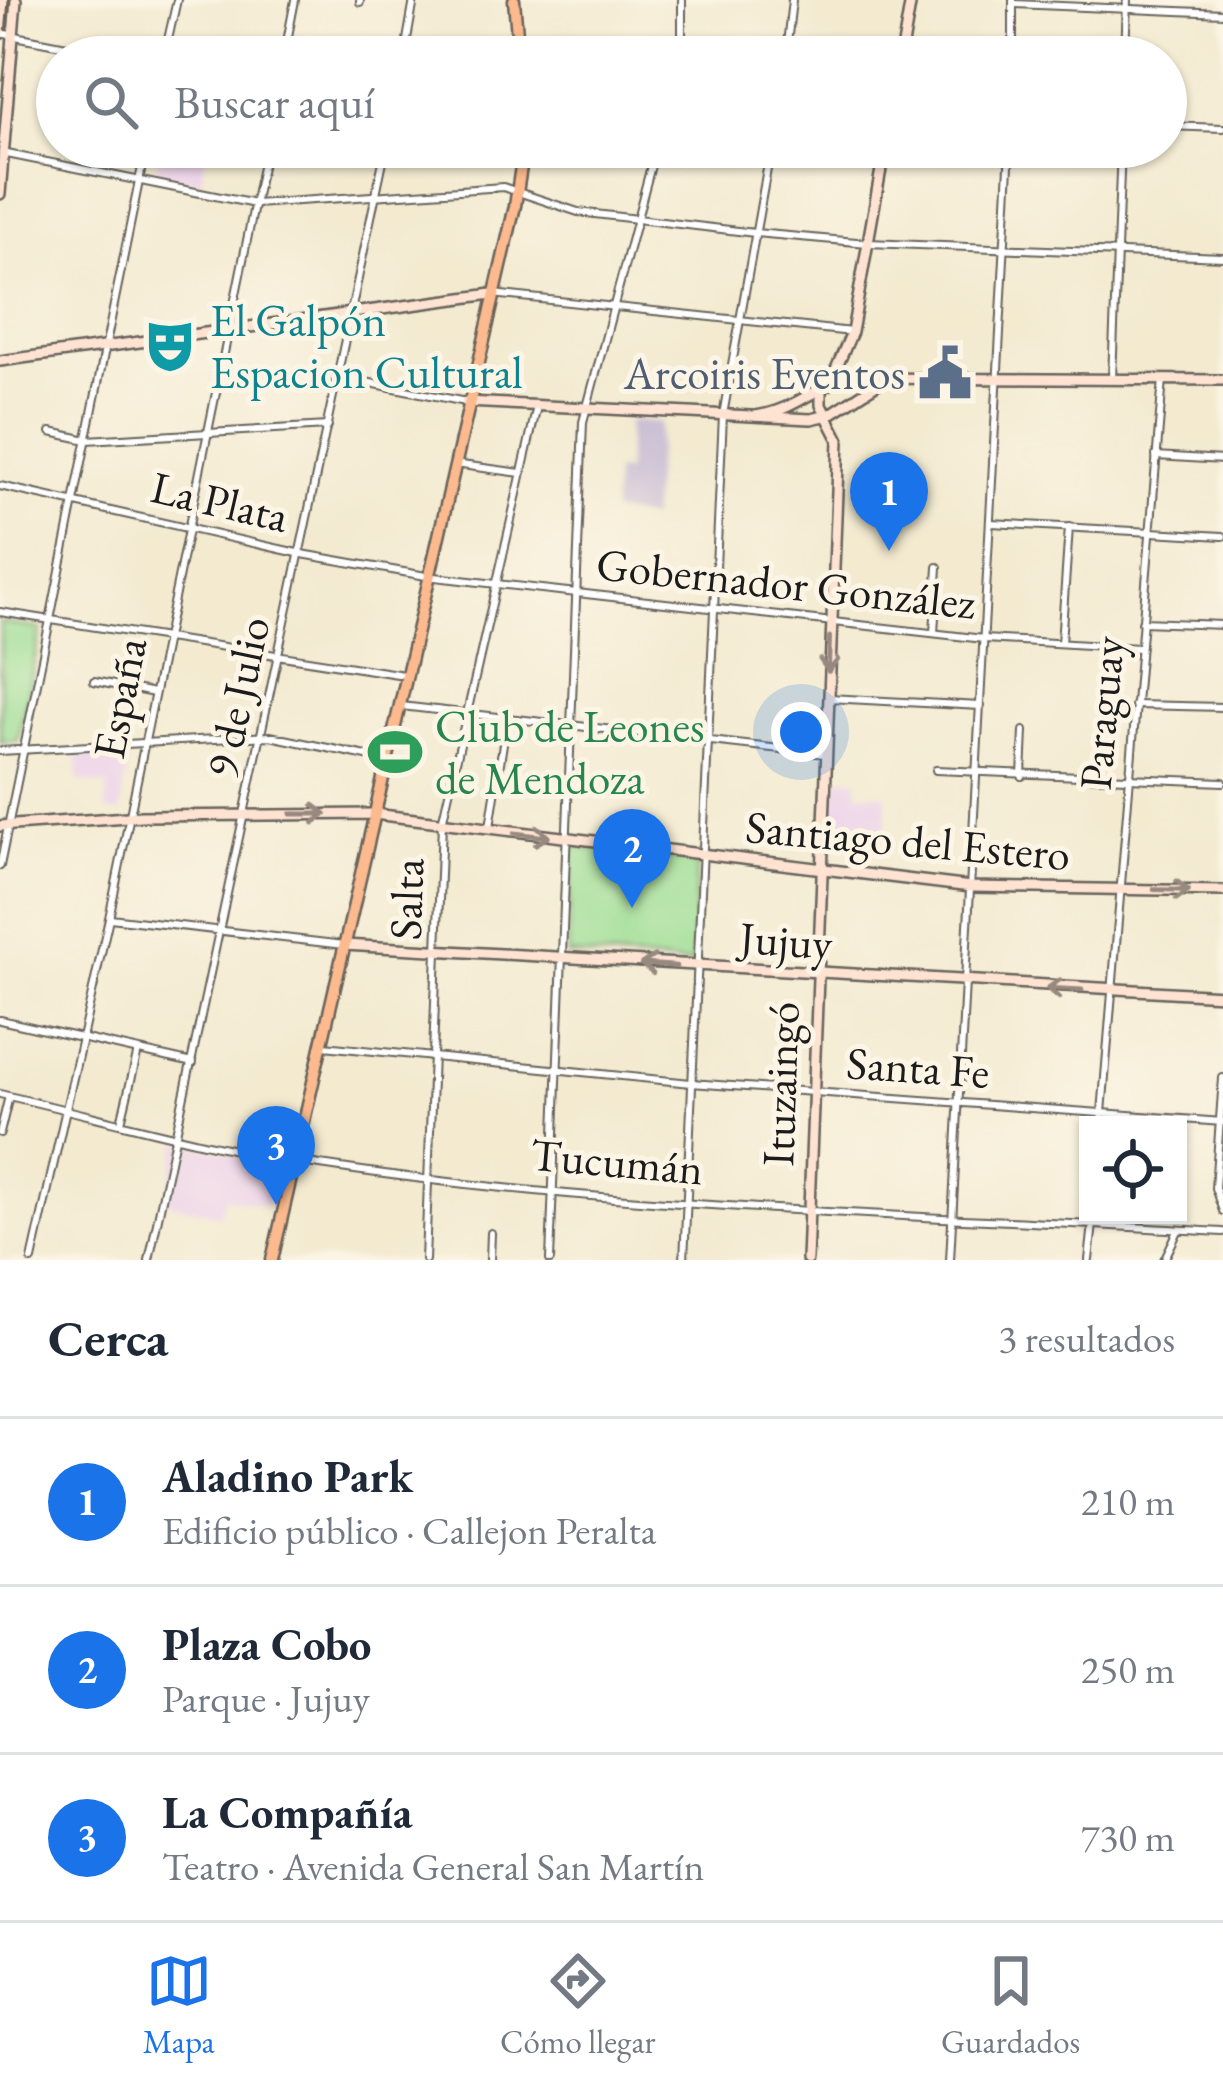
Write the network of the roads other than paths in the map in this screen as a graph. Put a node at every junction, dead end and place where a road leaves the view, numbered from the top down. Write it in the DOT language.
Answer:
graph roads {
  1 [pos="3,0"];
  2 [pos="16,0"];
  3 [pos="177,0"];
  4 [pos="296,0"];
  5 [pos="414,0"];
  6 [pos="514,0"];
  7 [pos="682,0"];
  8 [pos="791,0"];
  9 [pos="911,0"];
  10 [pos="1015,2"];
  11 [pos="1127,4"];
  12 [pos="1223,13"];
  13 [pos="0,34"];
  14 [pos="13,36"];
  15 [pos="169,36"];
  16 [pos="288,36"];
  17 [pos="408,36"];
  18 [pos="517,36"];
  19 [pos="685,36"];
  20 [pos="788,36"];
  21 [pos="905,36"];
  22 [pos="1014,36"];
  23 [pos="1126,36"];
  24 [pos="36,40"];
  25 [pos="1187,127"];
  26 [pos="1223,128"];
  27 [pos="3,153"];
  28 [pos="36,160"];
  29 [pos="76,168"];
  30 [pos="142,168"];
  31 [pos="262,168"];
  32 [pos="382,168"];
  33 [pos="521,168"];
  34 [pos="650,168"];
  35 [pos="767,168"];
  36 [pos="881,168"];
  37 [pos="1009,168"];
  38 [pos="1120,168"];
  39 [pos="139,181"];
  40 [pos="518,190"];
  41 [pos="0,194"];
  42 [pos="376,195"];
  43 [pos="255,204"];
  44 [pos="636,219"];
  45 [pos="755,232"];
  46 [pos="868,243"];
  47 [pos="1006,250"];
  48 [pos="1117,254"];
  49 [pos="1223,257"];
  50 [pos="492,294"];
  51 [pos="611,308"];
  52 [pos="353,310"];
  53 [pos="739,320"];
  54 [pos="231,329"];
  55 [pos="852,332"];
  56 [pos="106,346"];
  57 [pos="844,356"];
  58 [pos="0,361"];
  59 [pos="340,377"];
  60 [pos="999,378"];
  61 [pos="1112,379"];
  62 [pos="1163,379"];
  63 [pos="1223,380"];
  64 [pos="841,385"];
  65 [pos="466,402"];
  66 [pos="537,406"];
  67 [pos="584,409"];
  68 [pos="830,413"];
  69 [pos="723,415"];
  70 [pos="756,416"];
  71 [pos="329,426"];
  72 [pos="51,432"];
  73 [pos="209,433"];
  74 [pos="87,440"];
  75 [pos="1156,456"];
  76 [pos="1223,460"];
  77 [pos="451,464"];
  78 [pos="521,473"];
  79 [pos="0,486"];
  80 [pos="74,502"];
  81 [pos="991,523"];
  82 [pos="187,526"];
  83 [pos="1070,527"];
  84 [pos="1150,531"];
  85 [pos="1223,536"];
  86 [pos="302,554"];
  87 [pos="938,567"];
  88 [pos="426,576"];
  89 [pos="497,584"];
  90 [pos="575,593"];
  91 [pos="712,608"];
  92 [pos="0,613"];
  93 [pos="830,620"];
  94 [pos="51,621"];
  95 [pos="1142,622"];
  96 [pos="1223,625"];
  97 [pos="934,633"];
  98 [pos="164,639"];
  99 [pos="984,639"];
  100 [pos="1061,644"];
  101 [pos="1139,648"];
  102 [pos="280,656"];
  103 [pos="404,675"];
  104 [pos="94,681"];
  105 [pos="154,693"];
  106 [pos="827,698"];
  107 [pos="397,705"];
  108 [pos="1135,705"];
  109 [pos="981,706"];
  110 [pos="1223,707"];
  111 [pos="467,714"];
  112 [pos="507,718"];
  113 [pos="572,725"];
  114 [pos="1024,731"];
  115 [pos="263,736"];
  116 [pos="707,741"];
  117 [pos="144,745"];
  118 [pos="26,751"];
  119 [pos="0,752"];
  120 [pos="825,754"];
  121 [pos="386,760"];
  122 [pos="936,770"];
  123 [pos="977,774"];
  124 [pos="1022,777"];
  125 [pos="1129,779"];
  126 [pos="1223,782"];
  127 [pos="245,814"];
  128 [pos="374,814"];
  129 [pos="130,817"];
  130 [pos="442,824"];
  131 [pos="5,826"];
  132 [pos="490,829"];
  133 [pos="568,839"];
  134 [pos="701,854"];
  135 [pos="0,866"];
  136 [pos="821,869"];
  137 [pos="971,886"];
  138 [pos="1119,889"];
  139 [pos="1223,891"];
  140 [pos="109,918"];
  141 [pos="221,929"];
  142 [pos="344,945"];
  143 [pos="437,951"];
  144 [pos="564,959"];
  145 [pos="697,968"];
  146 [pos="817,975"];
  147 [pos="966,984"];
  148 [pos="1112,991"];
  149 [pos="1223,995"];
  150 [pos="0,1020"];
  151 [pos="83,1039"];
  152 [pos="322,1046"];
  153 [pos="138,1051"];
  154 [pos="433,1059"];
  155 [pos="193,1064"];
  156 [pos="560,1070"];
  157 [pos="1223,1078"];
  158 [pos="691,1083"];
  159 [pos="813,1092"];
  160 [pos="4,1095"];
  161 [pos="959,1103"];
  162 [pos="67,1109"];
  163 [pos="1102,1113"];
  164 [pos="1102,1116"];
  165 [pos="121,1121"];
  166 [pos="1221,1122"];
  167 [pos="0,1133"];
  168 [pos="177,1134"];
  169 [pos="295,1161"];
  170 [pos="428,1178"];
  171 [pos="1219,1187"];
  172 [pos="553,1189"];
  173 [pos="686,1201"];
  174 [pos="808,1209"];
  175 [pos="1223,1211"];
  176 [pos="952,1220"];
  177 [pos="1093,1224"];
  178 [pos="1092,1228"];
  179 [pos="1178,1230"];
  180 [pos="1223,1232"];
  181 [pos="491,1233"];
  182 [pos="32,1260"];
  183 [pos="149,1260"];
  184 [pos="272,1260"];
  185 [pos="425,1260"];
  186 [pos="490,1260"];
  187 [pos="550,1260"];
  188 [pos="684,1260"];
  189 [pos="807,1260"];
  190 [pos="950,1260"];
  191 [pos="1089,1260"];
  192 [pos="1164,1260"];
  1 -- 13 [label="street"];
  2 -- 14 [label="street"];
  3 -- 15 [label="street"];
  4 -- 16 [label="street"];
  5 -- 17 [label="street"];
  6 -- 18 [label="main road"];
  7 -- 19 [label="street"];
  8 -- 20 [label="street"];
  9 -- 21 [label="street"];
  10 -- 11 [label="street"];
  10 -- 22 [label="street"];
  11 -- 12 [label="street"];
  11 -- 23 [label="street"];
  13 -- 14 [label="street"];
  14 -- 24 [label="street"];
  14 -- 27 [label="street"];
  25 -- 26 [label="street"];
  27 -- 28 [label="street"];
  27 -- 41 [label="street"];
  29 -- 39 [label="street"];
  30 -- 39 [label="street"];
  31 -- 43 [label="street, España"];
  32 -- 42 [label="street, 9 de Julio"];
  33 -- 40 [label="main road"];
  34 -- 44 [label="street"];
  35 -- 45 [label="street"];
  36 -- 46 [label="street"];
  37 -- 47 [label="street"];
  38 -- 48 [label="street"];
  39 -- 43 [label="street"];
  39 -- 56 [label="street"];
  40 -- 42 [label="street"];
  40 -- 44 [label="street"];
  40 -- 50 [label="main road"];
  42 -- 43 [label="street"];
  42 -- 52 [label="street, 9 de Julio"];
  43 -- 54 [label="street, España"];
  44 -- 45 [label="street"];
  44 -- 51 [label="street"];
  45 -- 46 [label="street"];
  45 -- 53 [label="street"];
  46 -- 47 [label="street"];
  46 -- 55 [label="street"];
  47 -- 48 [label="street"];
  47 -- 60 [label="street"];
  48 -- 49 [label="street"];
  48 -- 61 [label="street"];
  50 -- 51 [label="street"];
  50 -- 52 [label="street"];
  50 -- 65 [label="main road"];
  51 -- 53 [label="street"];
  51 -- 67 [label="street"];
  52 -- 54 [label="street"];
  52 -- 59 [label="street, 9 de Julio"];
  53 -- 55 [label="street"];
  53 -- 69 [label="street"];
  54 -- 56 [label="street"];
  54 -- 73 [label="street, España"];
  55 -- 57 [label="street"];
  56 -- 58 [label="street"];
  56 -- 74 [label="street"];
  57 -- 64 [label="street, Ituzaingó"];
  57 -- 64 [label="street"];
  59 -- 65 [label="street"];
  59 -- 71 [label="street, 9 de Julio"];
  60 -- 61 [label="street"];
  60 -- 64 [label="street"];
  60 -- 81 [label="street"];
  61 -- 62 [label="street"];
  62 -- 63 [label="street"];
  62 -- 75 [label="street, Paraguay"];
  64 -- 68 [label="street, Ituzaingó"];
  64 -- 68 [label="street"];
  64 -- 70 [label="street"];
  65 -- 66 [label="street"];
  65 -- 77 [label="main road"];
  66 -- 67 [label="street"];
  66 -- 78 [label="street, Salta"];
  67 -- 69 [label="street"];
  67 -- 90 [label="street"];
  68 -- 70 [label="street"];
  68 -- 93 [label="street, Ituzaingó"];
  69 -- 70 [label="street"];
  69 -- 91 [label="street"];
  71 -- 73 [label="street"];
  71 -- 86 [label="street, 9 de Julio"];
  72 -- 74 [label="street"];
  73 -- 74 [label="street"];
  73 -- 82 [label="street, España"];
  74 -- 80 [label="street"];
  75 -- 76 [label="street"];
  75 -- 84 [label="street, Paraguay"];
  77 -- 78 [label="street"];
  77 -- 88 [label="main road"];
  78 -- 89 [label="street, Salta"];
  79 -- 80 [label="street, La Plata"];
  80 -- 82 [label="street, La Plata"];
  80 -- 94 [label="street"];
  81 -- 83 [label="street"];
  81 -- 99 [label="street"];
  82 -- 86 [label="street, La Plata"];
  82 -- 98 [label="street, España"];
  83 -- 84 [label="street"];
  83 -- 100 [label="street"];
  84 -- 85 [label="street"];
  84 -- 95 [label="street, Paraguay"];
  86 -- 88 [label="street, La Plata"];
  86 -- 102 [label="street, 9 de Julio"];
  87 -- 97 [label="street"];
  88 -- 89 [label="street, Gobernador González"];
  88 -- 103 [label="main road"];
  89 -- 90 [label="street, Gobernador González"];
  89 -- 111 [label="street, Salta"];
  90 -- 91 [label="street, Gobernador González"];
  90 -- 113 [label="street"];
  91 -- 93 [label="street, Gobernador González"];
  91 -- 116 [label="street"];
  92 -- 94 [label="street"];
  93 -- 97 [label="street, Gobernador González"];
  93 -- 106 [label="street, Ituzaingó, one-way"];
  94 -- 98 [label="street"];
  94 -- 118 [label="street"];
  95 -- 96 [label="street"];
  95 -- 101 [label="street, Paraguay"];
  97 -- 99 [label="street, Gobernador González"];
  98 -- 102 [label="street"];
  98 -- 105 [label="street, España"];
  99 -- 100 [label="street, Gobernador González"];
  99 -- 109 [label="street"];
  100 -- 101 [label="street, Gobernador González"];
  101 -- 108 [label="street, Paraguay"];
  102 -- 103 [label="street"];
  102 -- 115 [label="street, 9 de Julio"];
  103 -- 107 [label="main road"];
  104 -- 105 [label="street"];
  105 -- 117 [label="street, España"];
  106 -- 109 [label="street"];
  106 -- 120 [label="street, Ituzaingó"];
  107 -- 111 [label="street"];
  107 -- 121 [label="main road"];
  108 -- 110 [label="street"];
  108 -- 125 [label="street, Paraguay"];
  109 -- 123 [label="street"];
  111 -- 112 [label="street"];
  111 -- 130 [label="street, Salta"];
  112 -- 113 [label="street"];
  112 -- 132 [label="street"];
  113 -- 116 [label="street"];
  113 -- 133 [label="street"];
  114 -- 124 [label="street"];
  115 -- 117 [label="street"];
  115 -- 121 [label="street"];
  115 -- 127 [label="street, 9 de Julio"];
  116 -- 120 [label="street"];
  116 -- 134 [label="street"];
  117 -- 118 [label="street"];
  117 -- 129 [label="street, España"];
  118 -- 119 [label="street"];
  118 -- 131 [label="street"];
  120 -- 136 [label="street, Ituzaingó"];
  121 -- 128 [label="main road"];
  122 -- 123 [label="street"];
  123 -- 124 [label="street"];
  123 -- 137 [label="street"];
  124 -- 125 [label="street"];
  125 -- 126 [label="street"];
  125 -- 138 [label="street, Paraguay"];
  127 -- 128 [label="street, Santiago del Estero, one-way"];
  127 -- 129 [label="street, Santiago del Estero"];
  127 -- 141 [label="street, 9 de Julio"];
  128 -- 130 [label="street, Santiago del Estero"];
  128 -- 142 [label="main road"];
  129 -- 131 [label="street, Santiago del Estero"];
  129 -- 140 [label="street, España"];
  130 -- 132 [label="street, Santiago del Estero"];
  130 -- 143 [label="street, Salta"];
  131 -- 135 [label="street"];
  132 -- 133 [label="street, Santiago del Estero, one-way"];
  133 -- 134 [label="street, Santiago del Estero"];
  133 -- 144 [label="street"];
  134 -- 136 [label="street, Santiago del Estero"];
  134 -- 145 [label="street"];
  136 -- 137 [label="street, Santiago del Estero"];
  136 -- 146 [label="street, Ituzaingó"];
  137 -- 138 [label="street, Santiago del Estero"];
  137 -- 147 [label="street"];
  138 -- 139 [label="street, Santiago del Estero, one-way"];
  138 -- 148 [label="street, Paraguay"];
  140 -- 141 [label="street"];
  140 -- 151 [label="street, España"];
  141 -- 142 [label="street"];
  141 -- 155 [label="street, 9 de Julio"];
  142 -- 143 [label="street, Jujuy"];
  142 -- 152 [label="main road"];
  143 -- 144 [label="street, Jujuy"];
  143 -- 154 [label="street, Salta"];
  145 -- 144 [label="street, Jujuy, one-way"];
  144 -- 156 [label="street"];
  145 -- 146 [label="street, Jujuy"];
  145 -- 158 [label="street"];
  146 -- 147 [label="street, Jujuy"];
  146 -- 159 [label="street, Ituzaingó"];
  148 -- 147 [label="street, Jujuy, one-way"];
  147 -- 161 [label="street"];
  148 -- 149 [label="street, Jujuy"];
  148 -- 163 [label="street, Paraguay"];
  150 -- 151 [label="street"];
  151 -- 153 [label="street"];
  151 -- 162 [label="street, España"];
  152 -- 154 [label="street, Santa Fe"];
  152 -- 169 [label="main road"];
  153 -- 155 [label="street"];
  153 -- 165 [label="street"];
  154 -- 156 [label="street, Santa Fe"];
  154 -- 170 [label="street, Salta"];
  155 -- 168 [label="street, 9 de Julio"];
  156 -- 158 [label="street, Santa Fe"];
  156 -- 172 [label="street"];
  157 -- 166 [label="street"];
  158 -- 159 [label="street, Santa Fe"];
  158 -- 173 [label="street"];
  159 -- 161 [label="street, Santa Fe"];
  159 -- 174 [label="street, Ituzaingó"];
  160 -- 162 [label="street, Tucumán"];
  160 -- 167 [label="street"];
  161 -- 163 [label="street, Santa Fe"];
  161 -- 176 [label="street"];
  162 -- 165 [label="street, Tucumán"];
  162 -- 182 [label="street, España"];
  163 -- 164 [label="street, Paraguay"];
  163 -- 166 [label="street, Santa Fe"];
  165 -- 168 [label="street, Tucumán"];
  166 -- 171 [label="street"];
  168 -- 169 [label="street, Tucumán"];
  168 -- 183 [label="street, 9 de Julio"];
  169 -- 170 [label="street, Tucumán"];
  169 -- 184 [label="main road"];
  170 -- 172 [label="street, Tucumán"];
  170 -- 185 [label="street, Salta"];
  171 -- 175 [label="street"];
  172 -- 173 [label="street, Tucumán"];
  172 -- 187 [label="street"];
  173 -- 174 [label="street, Tucumán"];
  173 -- 188 [label="street"];
  174 -- 176 [label="street, Tucumán"];
  174 -- 189 [label="street, Ituzaingó"];
  176 -- 178 [label="street, Tucumán"];
  176 -- 190 [label="street"];
  177 -- 178 [label="street"];
  178 -- 179 [label="street, Tucumán"];
  178 -- 191 [label="street"];
  179 -- 180 [label="street, Tucumán"];
  179 -- 192 [label="street"];
  181 -- 186 [label="street"];
}
